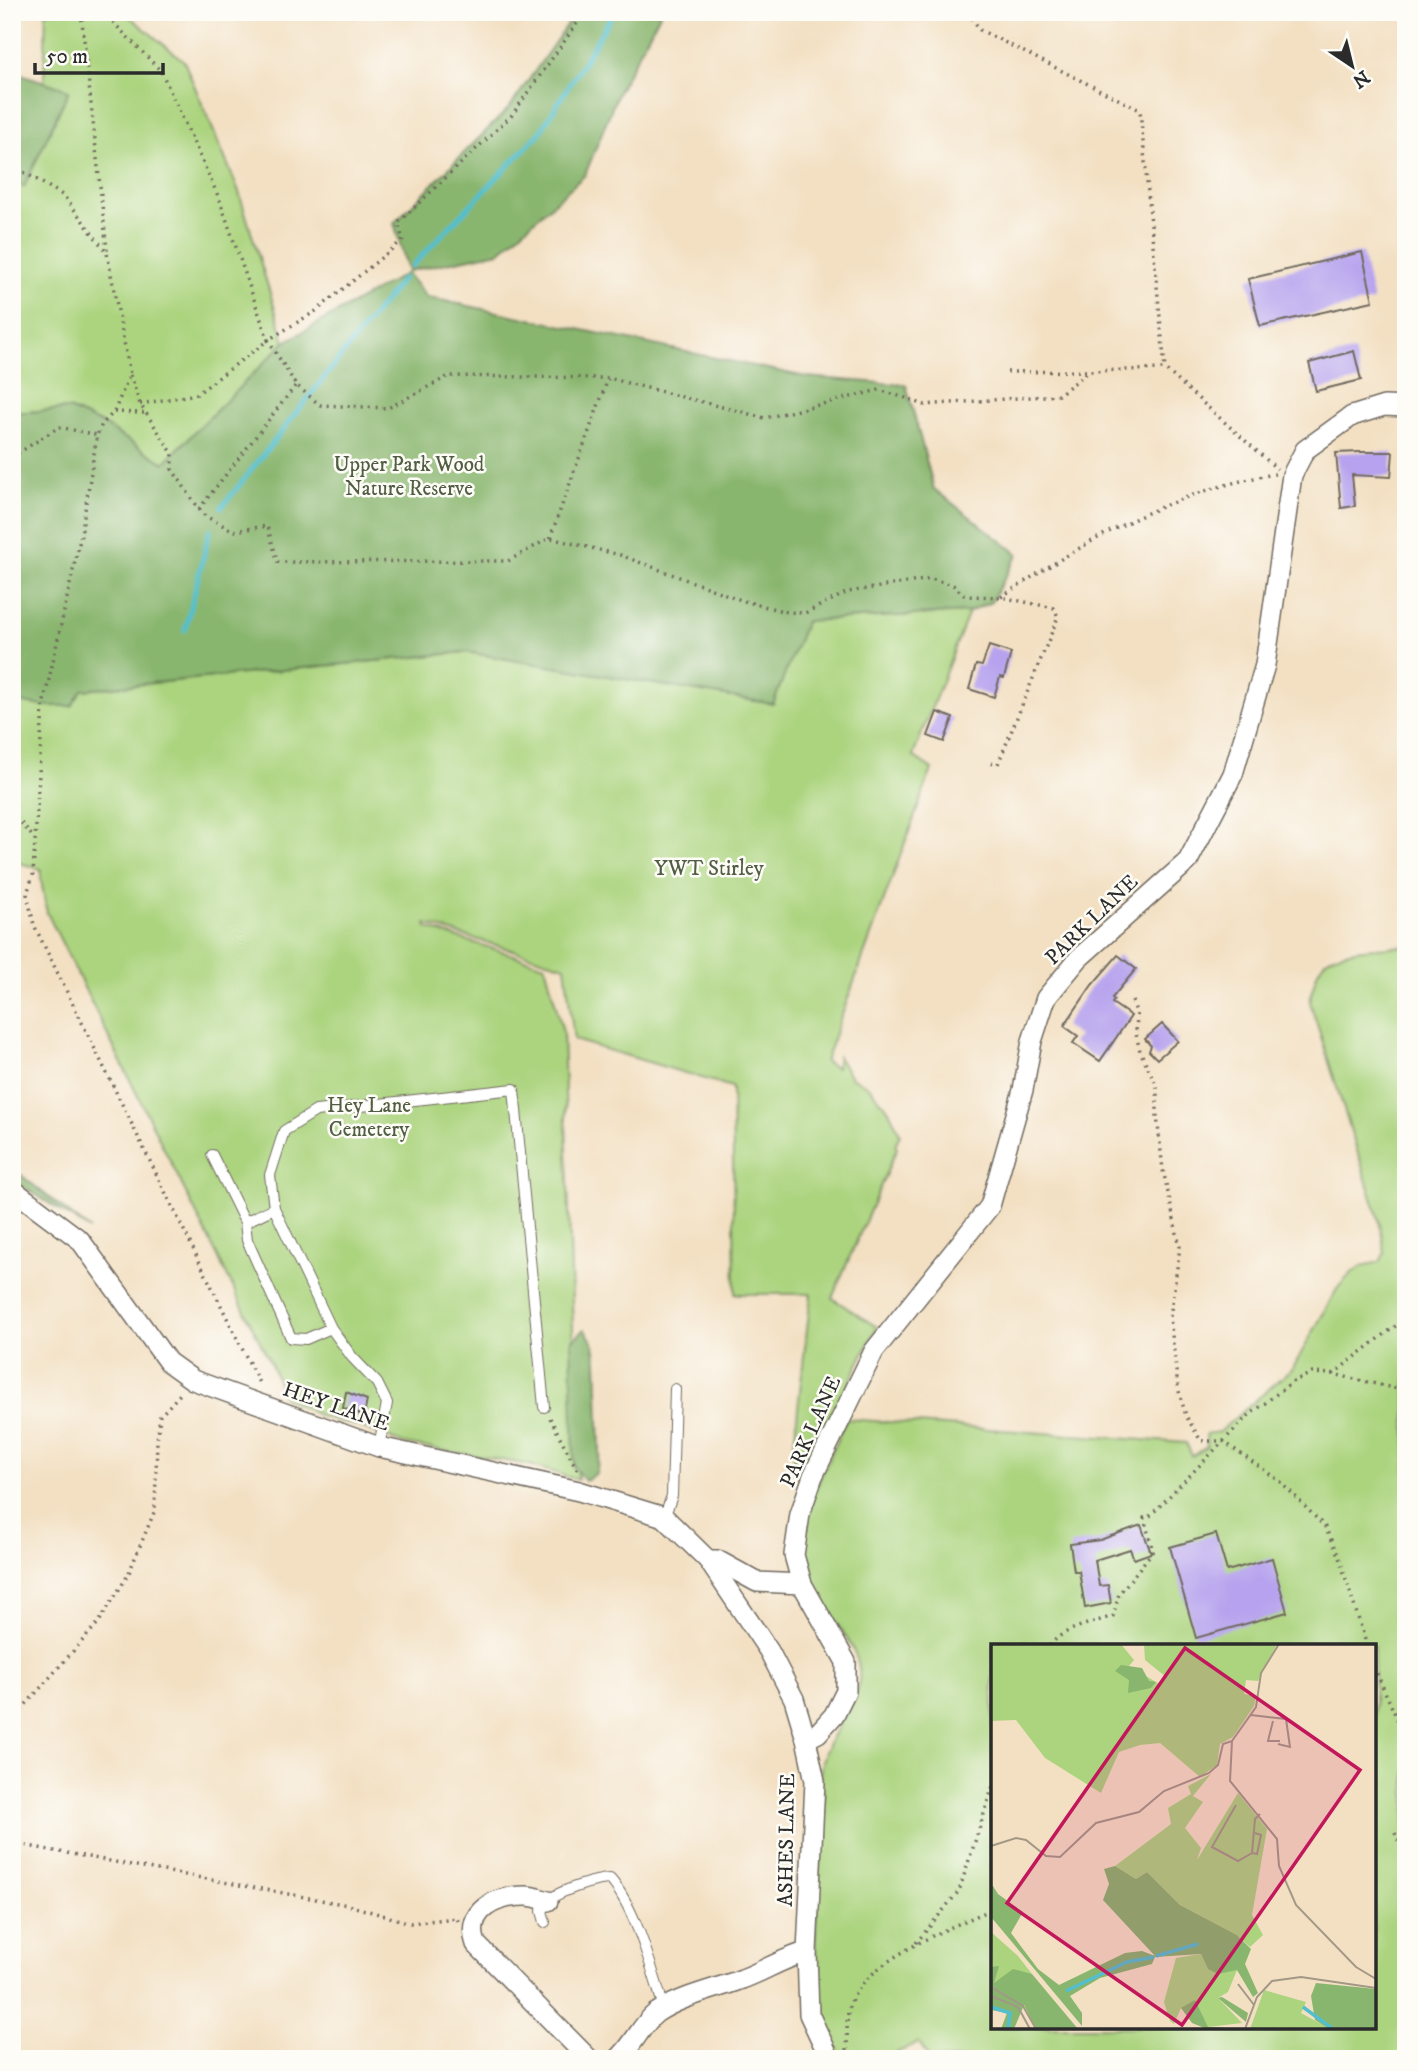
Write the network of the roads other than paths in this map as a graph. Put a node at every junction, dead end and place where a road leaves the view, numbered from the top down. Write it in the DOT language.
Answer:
graph roads {
  1 [pos="1406,407"];
  2 [pos="212,1155"];
  3 [pos="12,1189"];
  4 [pos="274,1208"];
  5 [pos="245,1222"];
  6 [pos="331,1328"];
  7 [pos="675,1389"];
  8 [pos="544,1407"];
  9 [pos="379,1447"];
  10 [pos="664,1517"];
  11 [pos="708,1560"];
  12 [pos="802,1584"];
  13 [pos="806,1739"];
  14 [pos="548,1901"];
  15 [pos="545,1922"];
  16 [pos="807,1952"];
  17 [pos="664,2009"];
  18 [pos="838,2056"];
  19 [pos="589,2059"];
  20 [pos="618,2059"];
  1 -- 12 [label="street, PARK LANE"];
  2 -- 5 [label="lane"];
  3 -- 9 [label="street, HEY LANE"];
  4 -- 5 [label="lane"];
  4 -- 6 [label="lane"];
  4 -- 8 [label="lane"];
  5 -- 6 [label="lane"];
  6 -- 9 [label="lane"];
  7 -- 10 [label="lane"];
  9 -- 10 [label="street, HEY LANE"];
  10 -- 11 [label="street, HEY LANE"];
  11 -- 12 [label="street"];
  11 -- 13 [label="street, ASHES LANE"];
  12 -- 13 [label="street, PARK LANE"];
  13 -- 16 [label="street, ASHES LANE"];
  14 -- 15 [label="lane"];
  14 -- 17 [label="lane"];
  14 -- 19 [label="street"];
  16 -- 17 [label="street"];
  16 -- 18 [label="street, ASHES LANE"];
  17 -- 20 [label="street"];
}
